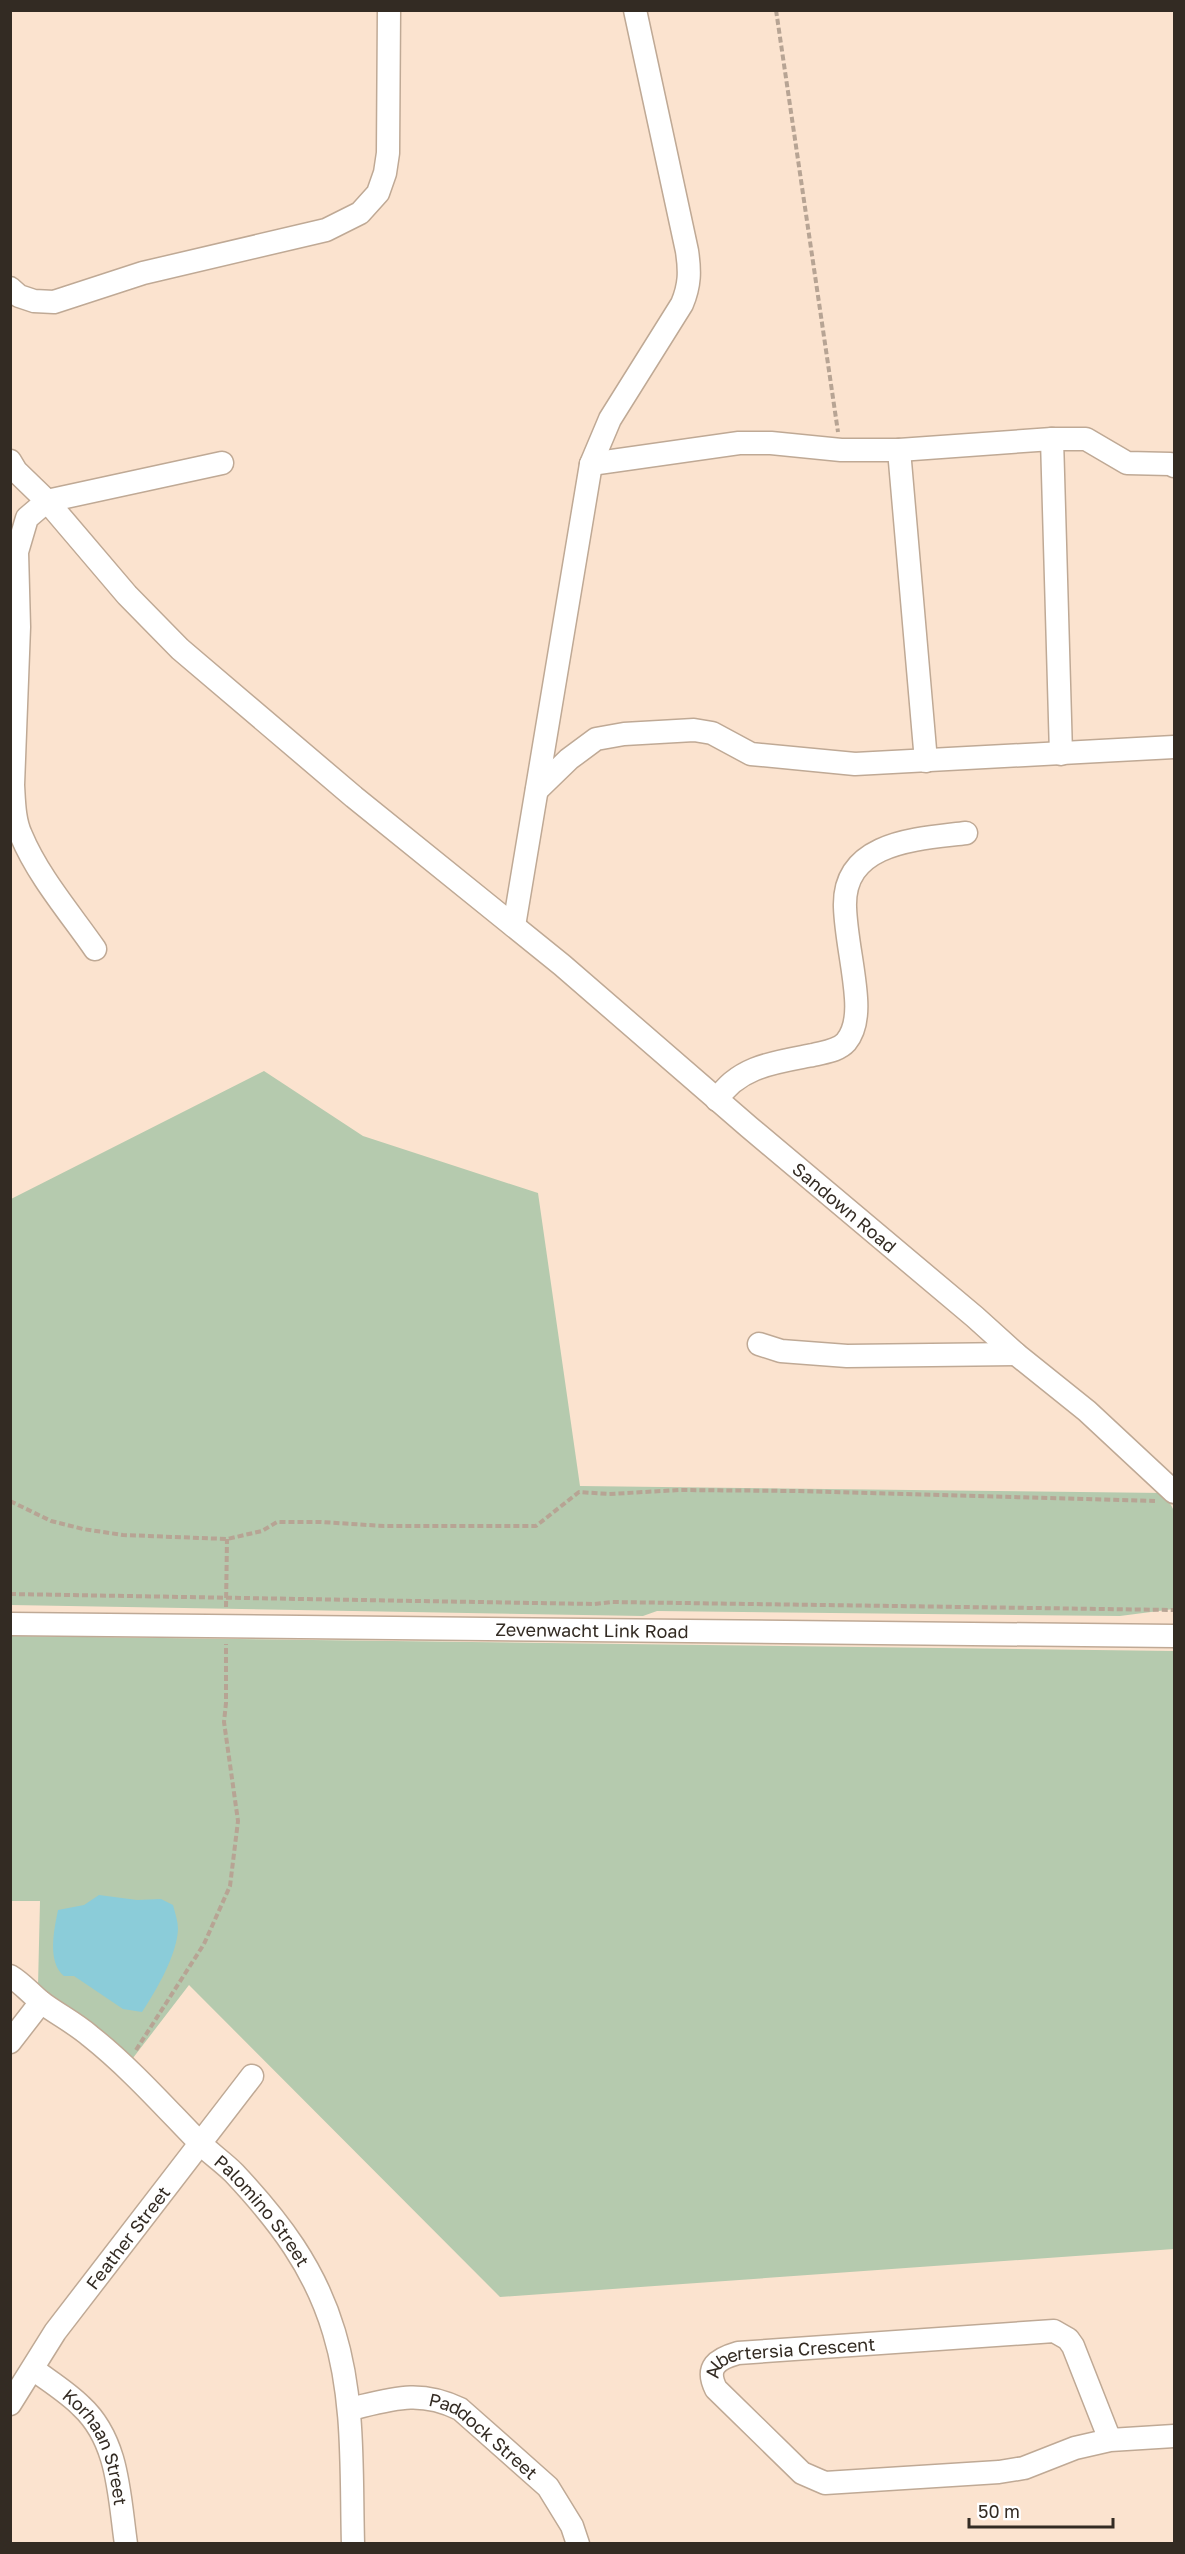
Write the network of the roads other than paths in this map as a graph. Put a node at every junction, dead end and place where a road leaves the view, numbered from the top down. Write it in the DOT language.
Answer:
graph roads {
  1 [pos="389,10"];
  2 [pos="635,10"];
  3 [pos="10,288"];
  4 [pos="1052,439"];
  5 [pos="899,450"];
  6 [pos="222,463"];
  7 [pos="591,464"];
  8 [pos="1174,466"];
  9 [pos="12,469"];
  10 [pos="47,501"];
  11 [pos="1174,747"];
  12 [pos="1061,754"];
  13 [pos="926,761"];
  14 [pos="537,790"];
  15 [pos="966,833"];
  16 [pos="10,846"];
  17 [pos="36,862"];
  18 [pos="514,926"];
  19 [pos="95,949"];
  20 [pos="717,1100"];
  21 [pos="759,1344"];
  22 [pos="1016,1354"];
  23 [pos="1169,1497"];
  24 [pos="10,1624"];
  25 [pos="1174,1636"];
  26 [pos="10,1976"];
  27 [pos="41,2002"];
  28 [pos="10,2042"];
  29 [pos="252,2076"];
  30 [pos="201,2143"];
  31 [pos="33,2369"];
  32 [pos="10,2404"];
  33 [pos="350,2409"];
  34 [pos="1174,2436"];
  35 [pos="1110,2440"];
  36 [pos="126,2544"];
  37 [pos="353,2544"];
  38 [pos="578,2544"];
  1 -- 3 [label="street"];
  2 -- 7 [label="street"];
  4 -- 5 [label="street"];
  4 -- 8 [label="street"];
  4 -- 12 [label="street"];
  5 -- 7 [label="street"];
  5 -- 13 [label="street"];
  6 -- 10 [label="street"];
  7 -- 14 [label="street"];
  9 -- 10 [label="street, Sandown Road"];
  10 -- 17 [label="street"];
  10 -- 18 [label="street, Sandown Road"];
  11 -- 12 [label="street"];
  12 -- 13 [label="street"];
  13 -- 14 [label="street"];
  14 -- 18 [label="street"];
  15 -- 20 [label="street"];
  16 -- 17 [label="street"];
  17 -- 19 [label="street"];
  18 -- 20 [label="street, Sandown Road"];
  20 -- 22 [label="street, Sandown Road"];
  21 -- 22 [label="street"];
  22 -- 23 [label="street, Sandown Road"];
  24 -- 25 [label="street, Zevenwacht Link Road"];
  26 -- 27 [label="street, Palomino Street"];
  27 -- 28 [label="street"];
  27 -- 30 [label="street, Palomino Street"];
  29 -- 30 [label="street, Feather Street"];
  30 -- 31 [label="street, Feather Street"];
  30 -- 33 [label="street, Palomino Street"];
  31 -- 32 [label="street, Feather Street"];
  31 -- 36 [label="street, Korhaan Street"];
  33 -- 37 [label="street, Palomino Street"];
  33 -- 38 [label="street, Paddock Street"];
  34 -- 35 [label="street, Albertersia Crescent"];
  35 -- 35 [label="street, Albertersia Crescent"];
}
